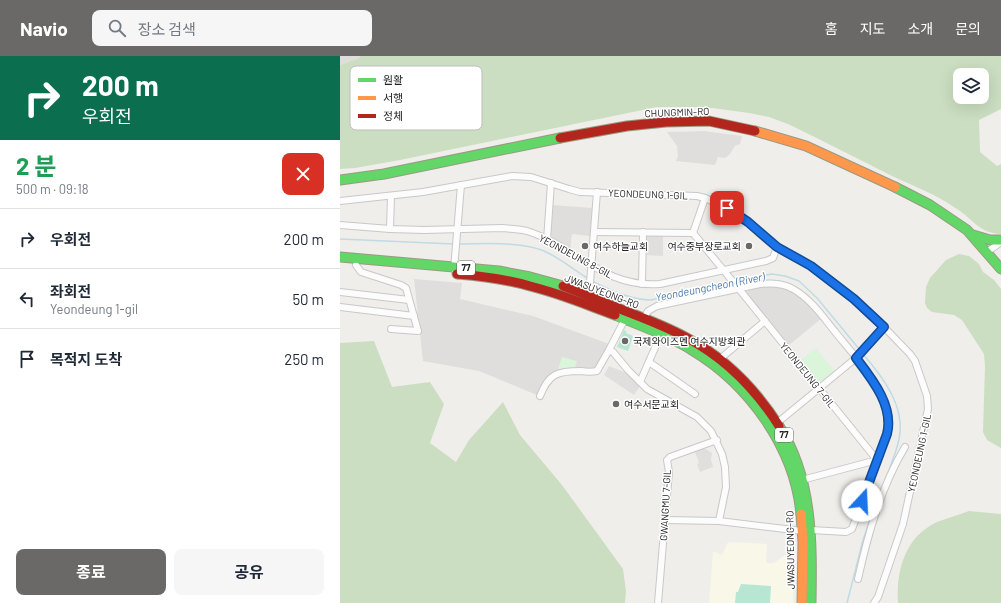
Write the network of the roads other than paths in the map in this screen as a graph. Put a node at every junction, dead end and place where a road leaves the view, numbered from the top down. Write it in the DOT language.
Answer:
graph roads {
  1 [pos="340,180"];
  2 [pos="551,183"];
  3 [pos="461,185"];
  4 [pos="598,192"];
  5 [pos="391,196"];
  6 [pos="705,198"];
  7 [pos="340,202"];
  8 [pos="340,225"];
  9 [pos="390,229"];
  10 [pos="458,229"];
  11 [pos="594,232"];
  12 [pos="643,232"];
  13 [pos="693,233"];
  14 [pos="972,235"];
  15 [pos="547,240"];
  16 [pos="1001,241"];
  17 [pos="777,247"];
  18 [pos="987,252"];
  19 [pos="340,257"];
  20 [pos="340,264"];
  21 [pos="356,265"];
  22 [pos="455,266"];
  23 [pos="591,266"];
  24 [pos="1001,269"];
  25 [pos="723,270"];
  26 [pos="642,284"];
  27 [pos="739,289"];
  28 [pos="340,292"];
  29 [pos="589,294"];
  30 [pos="409,300"];
  31 [pos="340,307"];
  32 [pos="414,316"];
  33 [pos="624,319"];
  34 [pos="765,321"];
  35 [pos="647,322"];
  36 [pos="884,327"];
  37 [pos="391,329"];
  38 [pos="661,334"];
  39 [pos="609,350"];
  40 [pos="856,358"];
  41 [pos="720,359"];
  42 [pos="649,362"];
  43 [pos="640,382"];
  44 [pos="819,388"];
  45 [pos="695,394"];
  46 [pos="540,396"];
  47 [pos="776,423"];
  48 [pos="716,440"];
  49 [pos="905,447"];
  50 [pos="877,460"];
  51 [pos="802,480"];
  52 [pos="665,520"];
  53 [pos="719,522"];
  54 [pos="807,530"];
  55 [pos="858,579"];
  56 [pos="878,600"];
  57 [pos="658,603"];
  58 [pos="802,603"];
  59 [pos="811,603"];
  60 [pos="874,603"];
  1 -- 14 [label="main road, CHUNGMIN-RO"];
  2 -- 3 [label="street, YEONDEUNG 1-GIL"];
  2 -- 4 [label="street, YEONDEUNG 1-GIL"];
  2 -- 15 [label="street"];
  3 -- 5 [label="street, YEONDEUNG 1-GIL"];
  3 -- 10 [label="street"];
  4 -- 6 [label="street, YEONDEUNG 1-GIL"];
  4 -- 11 [label="street"];
  5 -- 7 [label="street, YEONDEUNG 1-GIL"];
  5 -- 9 [label="street"];
  6 -- 13 [label="street"];
  6 -- 17 [label="street, YEONDEUNG 1-GIL"];
  8 -- 9 [label="street, YEONDEUNG 8-GIL"];
  9 -- 10 [label="street, YEONDEUNG 8-GIL"];
  10 -- 15 [label="street, YEONDEUNG 8-GIL"];
  10 -- 22 [label="street"];
  11 -- 12 [label="street"];
  11 -- 23 [label="street"];
  12 -- 13 [label="street"];
  12 -- 26 [label="street"];
  13 -- 25 [label="street"];
  14 -- 16 [label="main road"];
  14 -- 18 [label="main road, CHUNGMIN-RO"];
  15 -- 23 [label="street, YEONDEUNG 8-GIL"];
  16 -- 18 [label="street"];
  17 -- 25 [label="street, YEONDEUNG 8-GIL"];
  17 -- 36 [label="street, YEONDEUNG 1-GIL"];
  18 -- 24 [label="main road, CHUNGMIN-RO"];
  19 -- 22 [label="main road, JWASUYEONG-RO / 77"];
  20 -- 21 [label="main road, JWASUYEONG-RO / 77"];
  21 -- 22 [label="main road, JWASUYEONG-RO / 77"];
  21 -- 30 [label="street"];
  22 -- 29 [label="main road, JWASUYEONG-RO / 77"];
  22 -- 33 [label="main road, JWASUYEONG-RO / 77"];
  23 -- 26 [label="street, YEONDEUNG 8-GIL"];
  23 -- 29 [label="street"];
  25 -- 26 [label="street, YEONDEUNG 8-GIL"];
  25 -- 27 [label="street, YEONDEUNG 7-GIL"];
  27 -- 34 [label="street, YEONDEUNG 7-GIL"];
  27 -- 35 [label="street"];
  27 -- 40 [label="street"];
  28 -- 30 [label="street"];
  29 -- 35 [label="main road, JWASUYEONG-RO / 77"];
  30 -- 32 [label="street"];
  31 -- 32 [label="street"];
  32 -- 37 [label="street"];
  33 -- 35 [label="main road, JWASUYEONG-RO / 77"];
  33 -- 39 [label="street"];
  34 -- 41 [label="street"];
  34 -- 44 [label="street, YEONDEUNG 7-GIL"];
  35 -- 38 [label="main road, JWASUYEONG-RO / 77"];
  35 -- 41 [label="main road, JWASUYEONG-RO / 77"];
  36 -- 40 [label="street"];
  36 -- 56 [label="street, YEONDEUNG 1-GIL"];
  38 -- 42 [label="street"];
  38 -- 54 [label="main road, JWASUYEONG-RO / 77"];
  39 -- 43 [label="street"];
  39 -- 46 [label="street"];
  40 -- 44 [label="street"];
  40 -- 50 [label="street"];
  41 -- 47 [label="main road, JWASUYEONG-RO / 77"];
  42 -- 43 [label="street"];
  42 -- 45 [label="street"];
  43 -- 48 [label="street"];
  44 -- 47 [label="street"];
  44 -- 50 [label="street, YEONDEUNG 7-GIL"];
  47 -- 51 [label="main road, JWASUYEONG-RO / 77"];
  48 -- 52 [label="street, GWANGMU 7-GIL"];
  48 -- 53 [label="street"];
  49 -- 55 [label="street"];
  50 -- 51 [label="street"];
  50 -- 54 [label="street"];
  51 -- 54 [label="main road, JWASUYEONG-RO / 77"];
  52 -- 53 [label="street"];
  52 -- 57 [label="street, GWANGMU 7-GIL"];
  53 -- 54 [label="street"];
  54 -- 58 [label="main road, JWASUYEONG-RO / 77"];
  54 -- 59 [label="main road, JWASUYEONG-RO / 77"];
  56 -- 60 [label="street, YEONDEUNG 1-GIL"];
}
